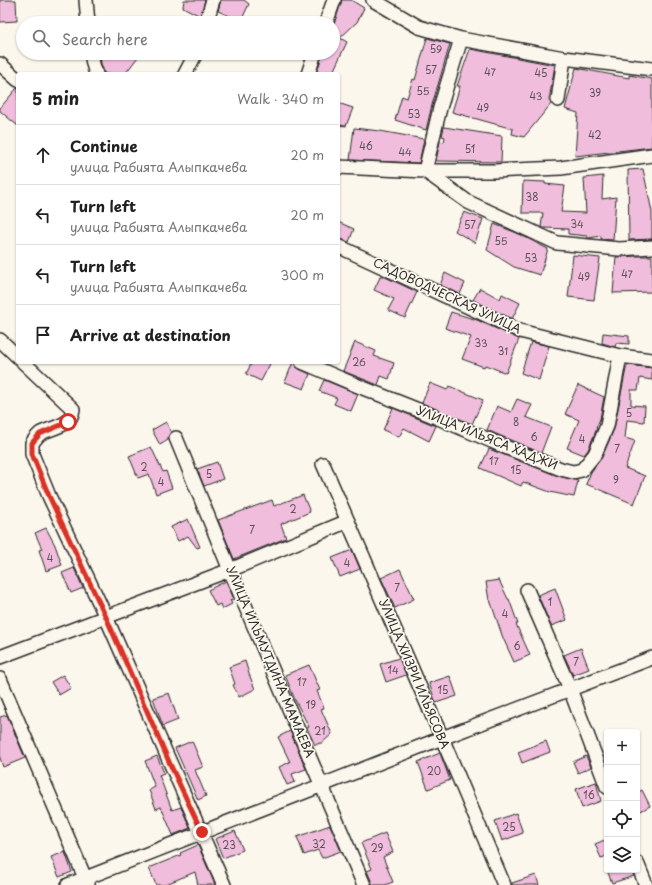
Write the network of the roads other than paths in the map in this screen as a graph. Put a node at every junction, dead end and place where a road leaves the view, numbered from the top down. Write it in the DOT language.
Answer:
graph roads {
  1 [pos="86,0"];
  2 [pos="213,0"];
  3 [pos="334,0"];
  4 [pos="373,0"];
  5 [pos="87,16"];
  6 [pos="208,16"];
  7 [pos="328,16"];
  8 [pos="461,39"];
  9 [pos="564,58"];
  10 [pos="92,60"];
  11 [pos="192,60"];
  12 [pos="313,60"];
  13 [pos="0,64"];
  14 [pos="652,69"];
  15 [pos="95,72"];
  16 [pos="186,72"];
  17 [pos="309,72"];
  18 [pos="16,78"];
  19 [pos="558,100"];
  20 [pos="652,155"];
  21 [pos="340,167"];
  22 [pos="425,171"];
  23 [pos="340,247"];
  24 [pos="652,247"];
  25 [pos="0,340"];
  26 [pos="16,356"];
  27 [pos="620,356"];
  28 [pos="652,360"];
  29 [pos="25,364"];
  30 [pos="307,364"];
  31 [pos="176,438"];
  32 [pos="323,464"];
  33 [pos="348,521"];
  34 [pos="230,570"];
  35 [pos="527,590"];
  36 [pos="106,617"];
  37 [pos="0,657"];
  38 [pos="652,658"];
  39 [pos="0,679"];
  40 [pos="570,689"];
  41 [pos="442,738"];
  42 [pos="604,779"];
  43 [pos="323,786"];
  44 [pos="202,832"];
  45 [pos="640,870"];
  46 [pos="87,882"];
  47 [pos="68,885"];
  48 [pos="224,885"];
  49 [pos="364,885"];
  50 [pos="504,885"];
  51 [pos="646,885"];
  1 -- 5 [label="street"];
  2 -- 6 [label="street"];
  3 -- 7 [label="street"];
  4 -- 8 [label="street"];
  8 -- 9 [label="street"];
  8 -- 22 [label="street"];
  9 -- 14 [label="street"];
  9 -- 19 [label="street"];
  10 -- 15 [label="street"];
  11 -- 16 [label="street"];
  12 -- 17 [label="street"];
  13 -- 18 [label="street"];
  20 -- 22 [label="street"];
  21 -- 22 [label="street"];
  22 -- 24 [label="street"];
  23 -- 27 [label="street, САДОВОДЧЕСКАЯ УЛИЦА"];
  25 -- 26 [label="street"];
  27 -- 28 [label="street, САДОВОДЧЕСКАЯ УЛИЦА"];
  27 -- 30 [label="street, УЛИЦА ИЛЬЯСА ХАДЖИ"];
  29 -- 36 [label="street"];
  31 -- 34 [label="street, УЛИЦА ИЛЬМУТДИНА МАМАЕВА"];
  32 -- 33 [label="street, УЛИЦА ХИЗРИ ИЛЬЯСОВА"];
  33 -- 34 [label="street"];
  33 -- 41 [label="street, УЛИЦА ХИЗРИ ИЛЬЯСОВА"];
  34 -- 36 [label="street"];
  34 -- 43 [label="street, УЛИЦА ИЛЬМУТДИНА МАМАЕВА"];
  35 -- 40 [label="street"];
  36 -- 37 [label="street"];
  36 -- 44 [label="street"];
  38 -- 40 [label="street"];
  39 -- 46 [label="street"];
  40 -- 41 [label="street"];
  40 -- 42 [label="street"];
  41 -- 43 [label="street"];
  41 -- 50 [label="street, УЛИЦА ХИЗРИ ИЛЬЯСОВА"];
  43 -- 44 [label="street"];
  43 -- 49 [label="street, УЛИЦА ИЛЬМУТДИНА МАМАЕВА"];
  44 -- 46 [label="street"];
  44 -- 48 [label="street"];
  45 -- 51 [label="street"];
  46 -- 47 [label="street"];
}
